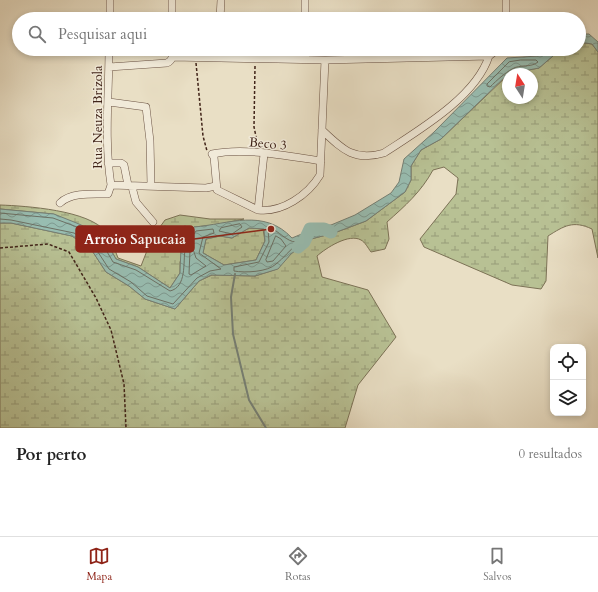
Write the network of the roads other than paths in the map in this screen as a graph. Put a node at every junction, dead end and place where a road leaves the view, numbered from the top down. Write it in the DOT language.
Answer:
graph roads {
  1 [pos="110,0"];
  2 [pos="172,0"];
  3 [pos="221,0"];
  4 [pos="305,0"];
  5 [pos="506,0"];
  6 [pos="110,12"];
  7 [pos="172,12"];
  8 [pos="220,12"];
  9 [pos="305,12"];
  10 [pos="506,12"];
  11 [pos="109,56"];
  12 [pos="489,56"];
  13 [pos="173,57"];
  14 [pos="220,57"];
  15 [pos="305,59"];
  16 [pos="325,60"];
  17 [pos="109,66"];
  18 [pos="109,102"];
  19 [pos="322,130"];
  20 [pos="262,153"];
  21 [pos="321,161"];
  22 [pos="108,163"];
  23 [pos="111,185"];
  24 [pos="128,185"];
  25 [pos="151,185"];
  26 [pos="216,186"];
  27 [pos="60,203"];
  28 [pos="258,210"];
  29 [pos="153,222"];
  1 -- 6 [label="street"];
  2 -- 7 [label="street"];
  3 -- 8 [label="street"];
  4 -- 9 [label="street"];
  5 -- 10 [label="street"];
  11 -- 17 [label="street, Rua Neuza Brizola"];
  12 -- 16 [label="street"];
  12 -- 19 [label="street"];
  13 -- 14 [label="street"];
  13 -- 17 [label="street"];
  14 -- 15 [label="street"];
  15 -- 16 [label="street"];
  16 -- 19 [label="street"];
  17 -- 18 [label="street, Rua Neuza Brizola"];
  18 -- 22 [label="street, Rua Neuza Brizola"];
  18 -- 25 [label="street"];
  19 -- 21 [label="street"];
  20 -- 21 [label="street, Beco 3"];
  20 -- 26 [label="street, Beco 3"];
  20 -- 28 [label="street"];
  21 -- 28 [label="street"];
  22 -- 23 [label="street, Rua Neuza Brizola"];
  22 -- 24 [label="street"];
  23 -- 24 [label="street"];
  23 -- 27 [label="street"];
  24 -- 25 [label="street"];
  24 -- 29 [label="street"];
  25 -- 26 [label="street"];
  26 -- 28 [label="street"];
}
